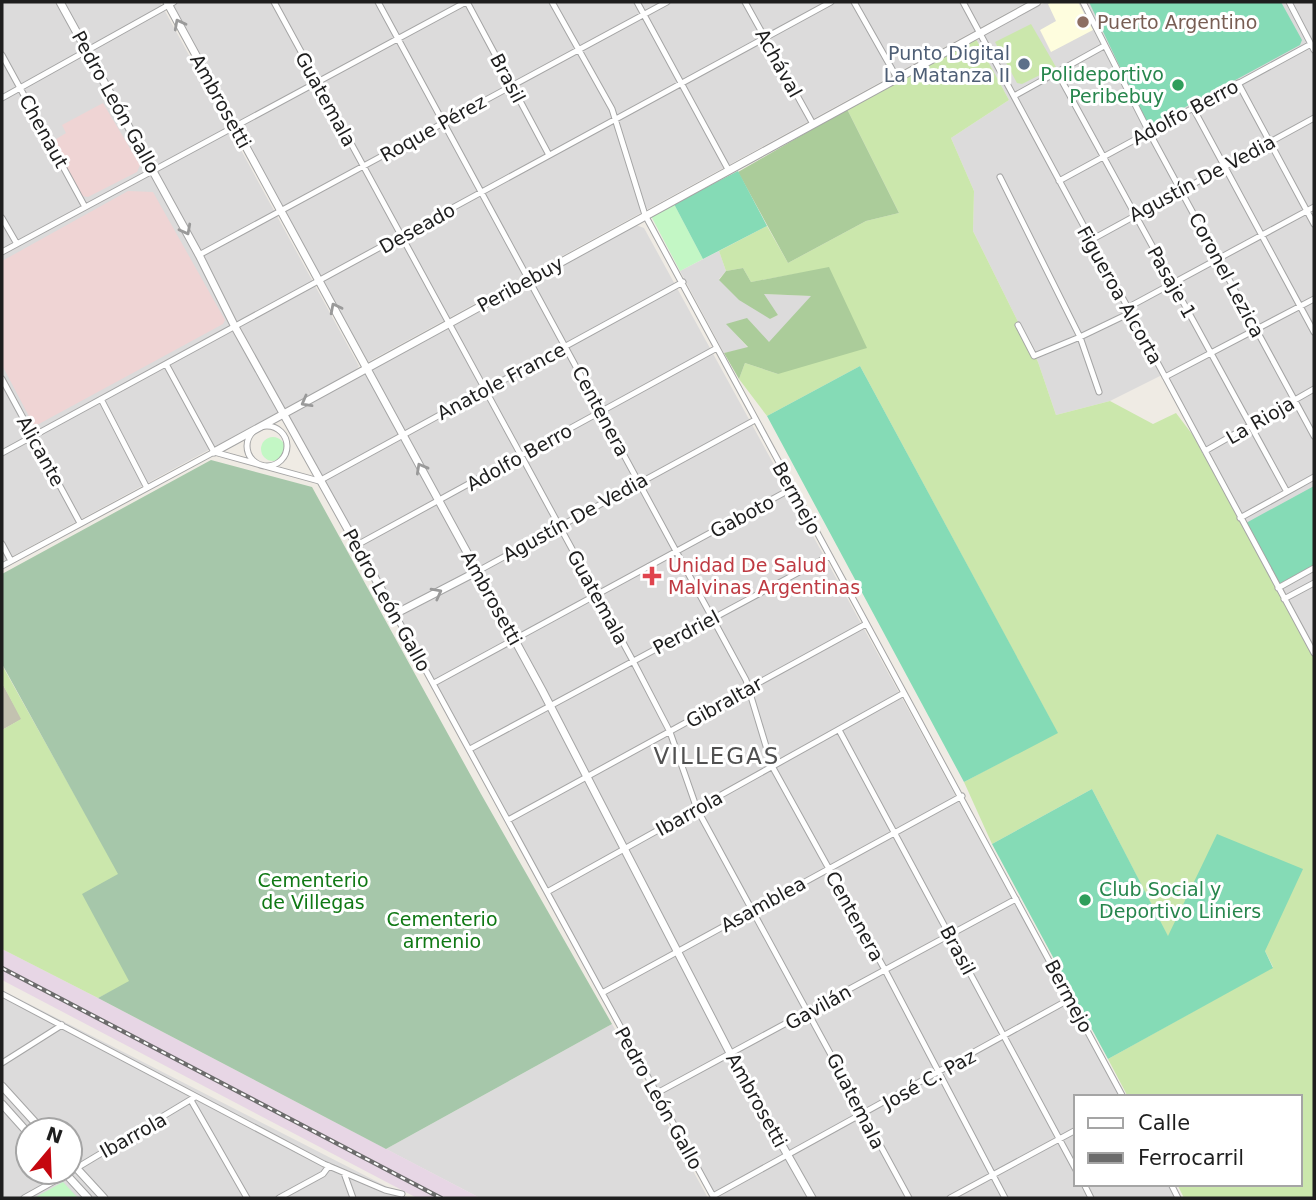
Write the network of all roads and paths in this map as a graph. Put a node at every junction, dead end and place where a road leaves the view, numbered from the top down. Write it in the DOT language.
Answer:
graph roads {
  1 [pos="60,2"];
  2 [pos="274,2"];
  3 [pos="378,2"];
  4 [pos="466,2"];
  5 [pos="552,2"];
  6 [pos="637,2"];
  7 [pos="667,2"];
  8 [pos="745,2"];
  9 [pos="831,2"];
  10 [pos="854,2"];
  11 [pos="963,2"];
  12 [pos="1037,2"];
  13 [pos="1083,2"];
  14 [pos="1289,2"];
  15 [pos="170,3"];
  16 [pos="644,14"];
  17 [pos="979,32"];
  18 [pos="765,38"];
  19 [pos="397,39"];
  20 [pos="1104,46"];
  21 [pos="1312,47"];
  22 [pos="578,49"];
  23 [pos="87,50"];
  24 [pos="2,55"];
  25 [pos="1057,72"];
  26 [pos="897,78"];
  27 [pos="317,83"];
  28 [pos="682,83"];
  29 [pos="1238,83"];
  30 [pos="511,86"];
  31 [pos="20,88"];
  32 [pos="1014,96"];
  33 [pos="2,98"];
  34 [pos="1193,108"];
  35 [pos="1314,118"];
  36 [pos="615,120"];
  37 [pos="443,123"];
  38 [pos="813,124"];
  39 [pos="235,127"];
  40 [pos="1149,132"];
  41 [pos="1269,142"];
  42 [pos="548,155"];
  43 [pos="1104,156"];
  44 [pos="1225,165"];
  45 [pos="363,167"];
  46 [pos="154,170"];
  47 [pos="729,171"];
  48 [pos="1000,177"];
  49 [pos="1059,181"];
  50 [pos="1181,189"];
  51 [pos="482,192"];
  52 [pos="85,207"];
  53 [pos="1314,207"];
  54 [pos="282,210"];
  55 [pos="1307,211"];
  56 [pos="1135,214"];
  57 [pos="645,215"];
  58 [pos="2,218"];
  59 [pos="1314,224"];
  60 [pos="1263,234"];
  61 [pos="401,237"];
  62 [pos="1091,240"];
  63 [pos="16,244"];
  64 [pos="2,252"];
  65 [pos="199,255"];
  66 [pos="1217,260"];
  67 [pos="530,279"];
  68 [pos="321,281"];
  69 [pos="682,282"];
  70 [pos="1173,282"];
  71 [pos="1314,299"];
  72 [pos="1301,307"];
  73 [pos="1129,311"];
  74 [pos="449,323"];
  75 [pos="1018,325"];
  76 [pos="235,327"];
  77 [pos="1256,330"];
  78 [pos="1314,332"];
  79 [pos="1080,337"];
  80 [pos="566,345"];
  81 [pos="717,348"];
  82 [pos="1211,353"];
  83 [pos="166,364"];
  84 [pos="366,369"];
  85 [pos="1165,377"];
  86 [pos="2,379"];
  87 [pos="1314,389"];
  88 [pos="484,390"];
  89 [pos="1099,392"];
  90 [pos="101,400"];
  91 [pos="1295,400"];
  92 [pos="602,412"];
  93 [pos="283,414"];
  94 [pos="755,420"];
  95 [pos="1251,426"];
  96 [pos="260,427"];
  97 [pos="402,434"];
  98 [pos="33,436"];
  99 [pos="1314,436"];
  100 [pos="1205,451"];
  101 [pos="214,452"];
  102 [pos="2,453"];
  103 [pos="520,456"];
  104 [pos="261,465"];
  105 [pos="1314,477"];
  106 [pos="319,481"];
  107 [pos="639,481"];
  108 [pos="148,488"];
  109 [pos="792,489"];
  110 [pos="1287,492"];
  111 [pos="439,501"];
  112 [pos="1241,518"];
  113 [pos="80,523"];
  114 [pos="559,526"];
  115 [pos="2,544"];
  116 [pos="358,545"];
  117 [pos="676,551"];
  118 [pos="829,556"];
  119 [pos="11,561"];
  120 [pos="2,566"];
  121 [pos="1314,568"];
  122 [pos="478,571"];
  123 [pos="1314,583"];
  124 [pos="1278,588"];
  125 [pos="596,594"];
  126 [pos="1284,599"];
  127 [pos="395,614"];
  128 [pos="712,618"];
  129 [pos="866,624"];
  130 [pos="515,640"];
  131 [pos="1314,653"];
  132 [pos="633,661"];
  133 [pos="434,683"];
  134 [pos="749,688"];
  135 [pos="904,694"];
  136 [pos="550,706"];
  137 [pos="839,730"];
  138 [pos="670,732"];
  139 [pos="470,749"];
  140 [pos="772,766"];
  141 [pos="587,778"];
  142 [pos="962,796"];
  143 [pos="697,809"];
  144 [pos="509,820"];
  145 [pos="895,832"];
  146 [pos="622,849"];
  147 [pos="829,868"];
  148 [pos="547,892"];
  149 [pos="1016,899"];
  150 [pos="752,910"];
  151 [pos="950,934"];
  152 [pos="677,952"];
  153 [pos="885,970"];
  154 [pos="2,993"];
  155 [pos="602,993"];
  156 [pos="1070,999"];
  157 [pos="809,1012"];
  158 [pos="62,1026"];
  159 [pos="1005,1037"];
  160 [pos="731,1055"];
  161 [pos="2,1063"];
  162 [pos="938,1073"];
  163 [pos="2,1086"];
  164 [pos="657,1093"];
  165 [pos="1122,1095"];
  166 [pos="194,1100"];
  167 [pos="2,1104"];
  168 [pos="865,1114"];
  169 [pos="29,1116"];
  170 [pos="14,1117"];
  171 [pos="1074,1131"];
  172 [pos="1059,1139"];
  173 [pos="789,1157"];
  174 [pos="84,1163"];
  175 [pos="329,1166"];
  176 [pos="1074,1166"];
  177 [pos="344,1173"];
  178 [pos="992,1175"];
  179 [pos="84,1183"];
  180 [pos="45,1186"];
  181 [pos="402,1194"];
  182 [pos="713,1197"];
  183 [pos="24,1198"];
  184 [pos="104,1198"];
  185 [pos="247,1198"];
  186 [pos="279,1198"];
  187 [pos="353,1198"];
  188 [pos="812,1198"];
  189 [pos="909,1198"];
  190 [pos="950,1198"];
  191 [pos="1004,1198"];
  1 -- 23 [label="street, Pedro León Gallo"];
  2 -- 27 [label="street, Guatemala"];
  3 -- 19 [label="street, Centenera"];
  4 -- 19 [label="street"];
  4 -- 30 [label="street, Brasil"];
  5 -- 22 [label="street, Bermejo"];
  6 -- 16 [label="street"];
  7 -- 16 [label="street, Roque Pérez"];
  8 -- 18 [label="street, Achával"];
  9 -- 18 [label="street, Deseado"];
  10 -- 26 [label="street"];
  11 -- 17 [label="street, Figueroa Alcorta"];
  12 -- 17 [label="street, Peribebuy"];
  13 -- 20 [label="street, Coronel Lezica"];
  14 -- 21 [label="street"];
  15 -- 23 [label="street"];
  39 -- 15 [label="street, Ambrosetti, one-way"];
  16 -- 22 [label="street, Roque Pérez"];
  16 -- 28 [label="street"];
  17 -- 26 [label="street, Peribebuy"];
  17 -- 32 [label="street, Figueroa Alcorta"];
  18 -- 28 [label="street, Deseado"];
  18 -- 38 [label="street, Achával"];
  19 -- 27 [label="street"];
  19 -- 37 [label="street, Centenera"];
  20 -- 25 [label="street"];
  20 -- 40 [label="street, Coronel Lezica"];
  21 -- 29 [label="street, Adolfo Berro"];
  22 -- 30 [label="street, Roque Pérez"];
  22 -- 36 [label="street, Bermejo"];
  23 -- 31 [label="street"];
  23 -- 46 [label="street, Pedro León Gallo"];
  24 -- 31 [label="street, Chenaut"];
  25 -- 32 [label="street"];
  25 -- 43 [label="street, Pasaje 1"];
  26 -- 38 [label="street, Peribebuy"];
  27 -- 39 [label="street"];
  27 -- 45 [label="street, Guatemala"];
  28 -- 36 [label="street, Deseado"];
  28 -- 47 [label="street"];
  29 -- 34 [label="street, Adolfo Berro"];
  29 -- 41 [label="street"];
  30 -- 37 [label="street, Roque Pérez"];
  30 -- 42 [label="street, Brasil"];
  31 -- 33 [label="street"];
  31 -- 52 [label="street, Chenaut"];
  32 -- 49 [label="street, Figueroa Alcorta"];
  34 -- 40 [label="street, Adolfo Berro"];
  34 -- 44 [label="street"];
  35 -- 41 [label="street, Agustín De Vedia"];
  36 -- 42 [label="street, Deseado"];
  36 -- 57 [label="street, Bermejo"];
  37 -- 45 [label="street, Roque Pérez"];
  37 -- 51 [label="street, Centenera"];
  38 -- 47 [label="street, Peribebuy"];
  39 -- 46 [label="street"];
  39 -- 54 [label="street, Ambrosetti"];
  40 -- 43 [label="street, Adolfo Berro"];
  40 -- 50 [label="street, Coronel Lezica"];
  41 -- 44 [label="street, Agustín De Vedia"];
  41 -- 55 [label="street"];
  42 -- 51 [label="street, Deseado"];
  43 -- 49 [label="street, Adolfo Berro"];
  43 -- 56 [label="street, Pasaje 1"];
  44 -- 50 [label="street, Agustín De Vedia"];
  44 -- 60 [label="street"];
  45 -- 54 [label="street, Roque Pérez"];
  45 -- 61 [label="street, Guatemala"];
  46 -- 52 [label="street"];
  46 -- 65 [label="street, Pedro León Gallo, one-way"];
  47 -- 57 [label="street, Peribebuy"];
  48 -- 79 [label="street"];
  49 -- 62 [label="street, Figueroa Alcorta"];
  50 -- 56 [label="street, Agustín De Vedia"];
  50 -- 66 [label="street, Coronel Lezica"];
  51 -- 61 [label="street, Deseado"];
  51 -- 67 [label="street, Centenera"];
  52 -- 63 [label="street"];
  53 -- 55 [label="street"];
  54 -- 65 [label="street, Roque Pérez"];
  54 -- 68 [label="street, Ambrosetti"];
  55 -- 59 [label="street"];
  55 -- 60 [label="street"];
  56 -- 62 [label="street, Agustín De Vedia"];
  56 -- 70 [label="street, Pasaje 1"];
  57 -- 67 [label="street, Peribebuy"];
  57 -- 69 [label="street, Bermejo"];
  58 -- 63 [label="street"];
  60 -- 66 [label="street"];
  60 -- 72 [label="street"];
  61 -- 68 [label="street, Deseado"];
  61 -- 74 [label="street, Guatemala"];
  62 -- 73 [label="street, Figueroa Alcorta"];
  63 -- 64 [label="street"];
  65 -- 76 [label="street, Pedro León Gallo"];
  66 -- 70 [label="street"];
  66 -- 77 [label="street, Coronel Lezica"];
  67 -- 74 [label="street, Peribebuy"];
  67 -- 80 [label="street, Centenera"];
  68 -- 76 [label="street, Deseado"];
  84 -- 68 [label="street, Ambrosetti, one-way"];
  69 -- 80 [label="street, Anatole France"];
  69 -- 81 [label="street, Bermejo"];
  70 -- 73 [label="street"];
  70 -- 82 [label="street, Pasaje 1"];
  71 -- 72 [label="street"];
  72 -- 77 [label="street"];
  72 -- 78 [label="street"];
  73 -- 79 [label="street"];
  73 -- 85 [label="street, Figueroa Alcorta"];
  74 -- 84 [label="street, Peribebuy"];
  74 -- 88 [label="street, Guatemala"];
  75 -- 79 [label="street"];
  76 -- 83 [label="street, Deseado"];
  76 -- 93 [label="street, Pedro León Gallo"];
  77 -- 82 [label="street"];
  77 -- 91 [label="street, Coronel Lezica"];
  79 -- 89 [label="street"];
  80 -- 88 [label="street, Anatole France"];
  80 -- 92 [label="street, Centenera"];
  81 -- 92 [label="street, Adolfo Berro"];
  81 -- 94 [label="street, Bermejo"];
  82 -- 85 [label="street"];
  82 -- 95 [label="street, Pasaje 1"];
  83 -- 90 [label="street, Deseado"];
  83 -- 101 [label="street"];
  84 -- 93 [label="street, Peribebuy, one-way"];
  84 -- 97 [label="street, Ambrosetti"];
  85 -- 100 [label="street, Figueroa Alcorta"];
  86 -- 98 [label="street, Alicante"];
  87 -- 91 [label="street, La Rioja"];
  88 -- 97 [label="street, Anatole France"];
  88 -- 103 [label="street, Guatemala"];
  90 -- 98 [label="street, Deseado"];
  90 -- 108 [label="street"];
  91 -- 95 [label="street, La Rioja"];
  91 -- 99 [label="street, Coronel Lezica"];
  92 -- 103 [label="street, Adolfo Berro"];
  92 -- 107 [label="street, Centenera"];
  93 -- 96 [label="street, Peribebuy"];
  93 -- 106 [label="street, Pedro León Gallo"];
  94 -- 107 [label="street, Agustín De Vedia"];
  94 -- 109 [label="street, Bermejo"];
  95 -- 100 [label="street, La Rioja"];
  95 -- 110 [label="street, Pasaje 1"];
  96 -- 101 [label="street, Peribebuy"];
  96 -- 104 [label="street"];
  96 -- 104 [label="street"];
  97 -- 106 [label="street, Anatole France"];
  111 -- 97 [label="street, Ambrosetti, one-way"];
  98 -- 102 [label="street, Deseado"];
  98 -- 113 [label="street, Alicante"];
  100 -- 112 [label="street, Figueroa Alcorta"];
  101 -- 104 [label="street"];
  101 -- 108 [label="street, Peribebuy"];
  103 -- 111 [label="street, Adolfo Berro"];
  103 -- 114 [label="street, Guatemala"];
  104 -- 106 [label="street"];
  105 -- 110 [label="street"];
  106 -- 116 [label="street, Pedro León Gallo"];
  107 -- 114 [label="street, Agustín De Vedia"];
  107 -- 117 [label="street, Centenera"];
  108 -- 113 [label="street, Peribebuy"];
  109 -- 117 [label="street, Gaboto"];
  109 -- 118 [label="street, Bermejo"];
  110 -- 112 [label="street"];
  111 -- 116 [label="street, Adolfo Berro"];
  111 -- 122 [label="street, Ambrosetti"];
  112 -- 124 [label="street, Figueroa Alcorta"];
  113 -- 119 [label="street, Peribebuy"];
  114 -- 122 [label="street, Agustín De Vedia"];
  114 -- 125 [label="street, Guatemala"];
  115 -- 119 [label="street"];
  116 -- 127 [label="street, Pedro León Gallo"];
  117 -- 125 [label="street, Gaboto"];
  117 -- 128 [label="street, Centenera"];
  118 -- 128 [label="street, Perdriel"];
  118 -- 129 [label="street, Bermejo"];
  119 -- 120 [label="street, Peribebuy"];
  121 -- 124 [label="street"];
  127 -- 122 [label="street, Agustín De Vedia, one-way"];
  122 -- 130 [label="street, Ambrosetti"];
  123 -- 126 [label="street"];
  124 -- 126 [label="street, Figueroa Alcorta"];
  125 -- 130 [label="street, Gaboto"];
  125 -- 132 [label="street, Guatemala"];
  126 -- 131 [label="street, Figueroa Alcorta"];
  127 -- 133 [label="street, Pedro León Gallo"];
  128 -- 132 [label="street, Perdriel"];
  128 -- 134 [label="street, Centenera"];
  129 -- 134 [label="street, Gibraltar"];
  129 -- 135 [label="street, Bermejo"];
  130 -- 133 [label="street, Gaboto"];
  130 -- 136 [label="street, Ambrosetti"];
  132 -- 136 [label="street, Perdriel"];
  132 -- 138 [label="street, Guatemala"];
  133 -- 139 [label="street, Pedro León Gallo"];
  134 -- 138 [label="street, Gibraltar"];
  134 -- 140 [label="street, Centenera"];
  135 -- 137 [label="street, Ibarrola"];
  135 -- 142 [label="street, Bermejo"];
  136 -- 139 [label="street, Perdriel"];
  136 -- 141 [label="street, Ambrosetti"];
  137 -- 140 [label="street, Ibarrola"];
  137 -- 145 [label="street, Brasil"];
  138 -- 141 [label="street, Gibraltar"];
  138 -- 143 [label="street, Guatemala"];
  139 -- 144 [label="street, Pedro León Gallo"];
  140 -- 143 [label="street, Ibarrola"];
  140 -- 147 [label="street, Centenera"];
  141 -- 144 [label="street, Gibraltar"];
  141 -- 146 [label="street, Ambrosetti"];
  142 -- 145 [label="street, Asamblea"];
  142 -- 149 [label="street, Bermejo"];
  143 -- 146 [label="street, Ibarrola"];
  143 -- 150 [label="street, Guatemala"];
  144 -- 148 [label="street, Pedro León Gallo"];
  145 -- 147 [label="street, Asamblea"];
  145 -- 151 [label="street, Brasil"];
  146 -- 148 [label="street, Ibarrola"];
  146 -- 152 [label="street, Ambrosetti"];
  147 -- 150 [label="street, Asamblea"];
  147 -- 153 [label="street, Centenera"];
  148 -- 155 [label="street, Pedro León Gallo"];
  149 -- 151 [label="street, Gavilán"];
  149 -- 156 [label="street, Bermejo"];
  150 -- 152 [label="street, Asamblea"];
  150 -- 157 [label="street, Guatemala"];
  151 -- 153 [label="street, Gavilán"];
  151 -- 159 [label="street, Brasil"];
  152 -- 155 [label="street, Asamblea"];
  152 -- 160 [label="street, Ambrosetti"];
  153 -- 157 [label="street, Gavilán"];
  153 -- 162 [label="street, Centenera"];
  154 -- 158 [label="street"];
  155 -- 164 [label="street, Pedro León Gallo"];
  156 -- 159 [label="street, José C. Paz"];
  156 -- 165 [label="street, Bermejo"];
  157 -- 160 [label="street, Gavilán"];
  157 -- 168 [label="street, Guatemala"];
  158 -- 161 [label="street"];
  158 -- 166 [label="street"];
  159 -- 162 [label="street, José C. Paz"];
  159 -- 172 [label="street, Brasil"];
  160 -- 164 [label="street, Gavilán"];
  160 -- 173 [label="street, Ambrosetti"];
  162 -- 168 [label="street, José C. Paz"];
  162 -- 178 [label="street, Centenera"];
  163 -- 169 [label="street"];
  164 -- 182 [label="street, Pedro León Gallo"];
  166 -- 174 [label="street, Ibarrola"];
  166 -- 175 [label="street"];
  166 -- 185 [label="street"];
  167 -- 170 [label="street"];
  168 -- 173 [label="street, José C. Paz"];
  168 -- 189 [label="street, Guatemala"];
  171 -- 172 [label="street"];
  172 -- 176 [label="street, Brasil"];
  172 -- 178 [label="street"];
  173 -- 182 [label="street, José C. Paz"];
  173 -- 188 [label="street, Ambrosetti"];
  175 -- 177 [label="street"];
  175 -- 186 [label="street"];
  177 -- 181 [label="street"];
  177 -- 187 [label="street"];
  178 -- 190 [label="street"];
  178 -- 191 [label="street, Centenera"];
  179 -- 184 [label="street"];
  180 -- 183 [label="street, Ibarrola"];
}
